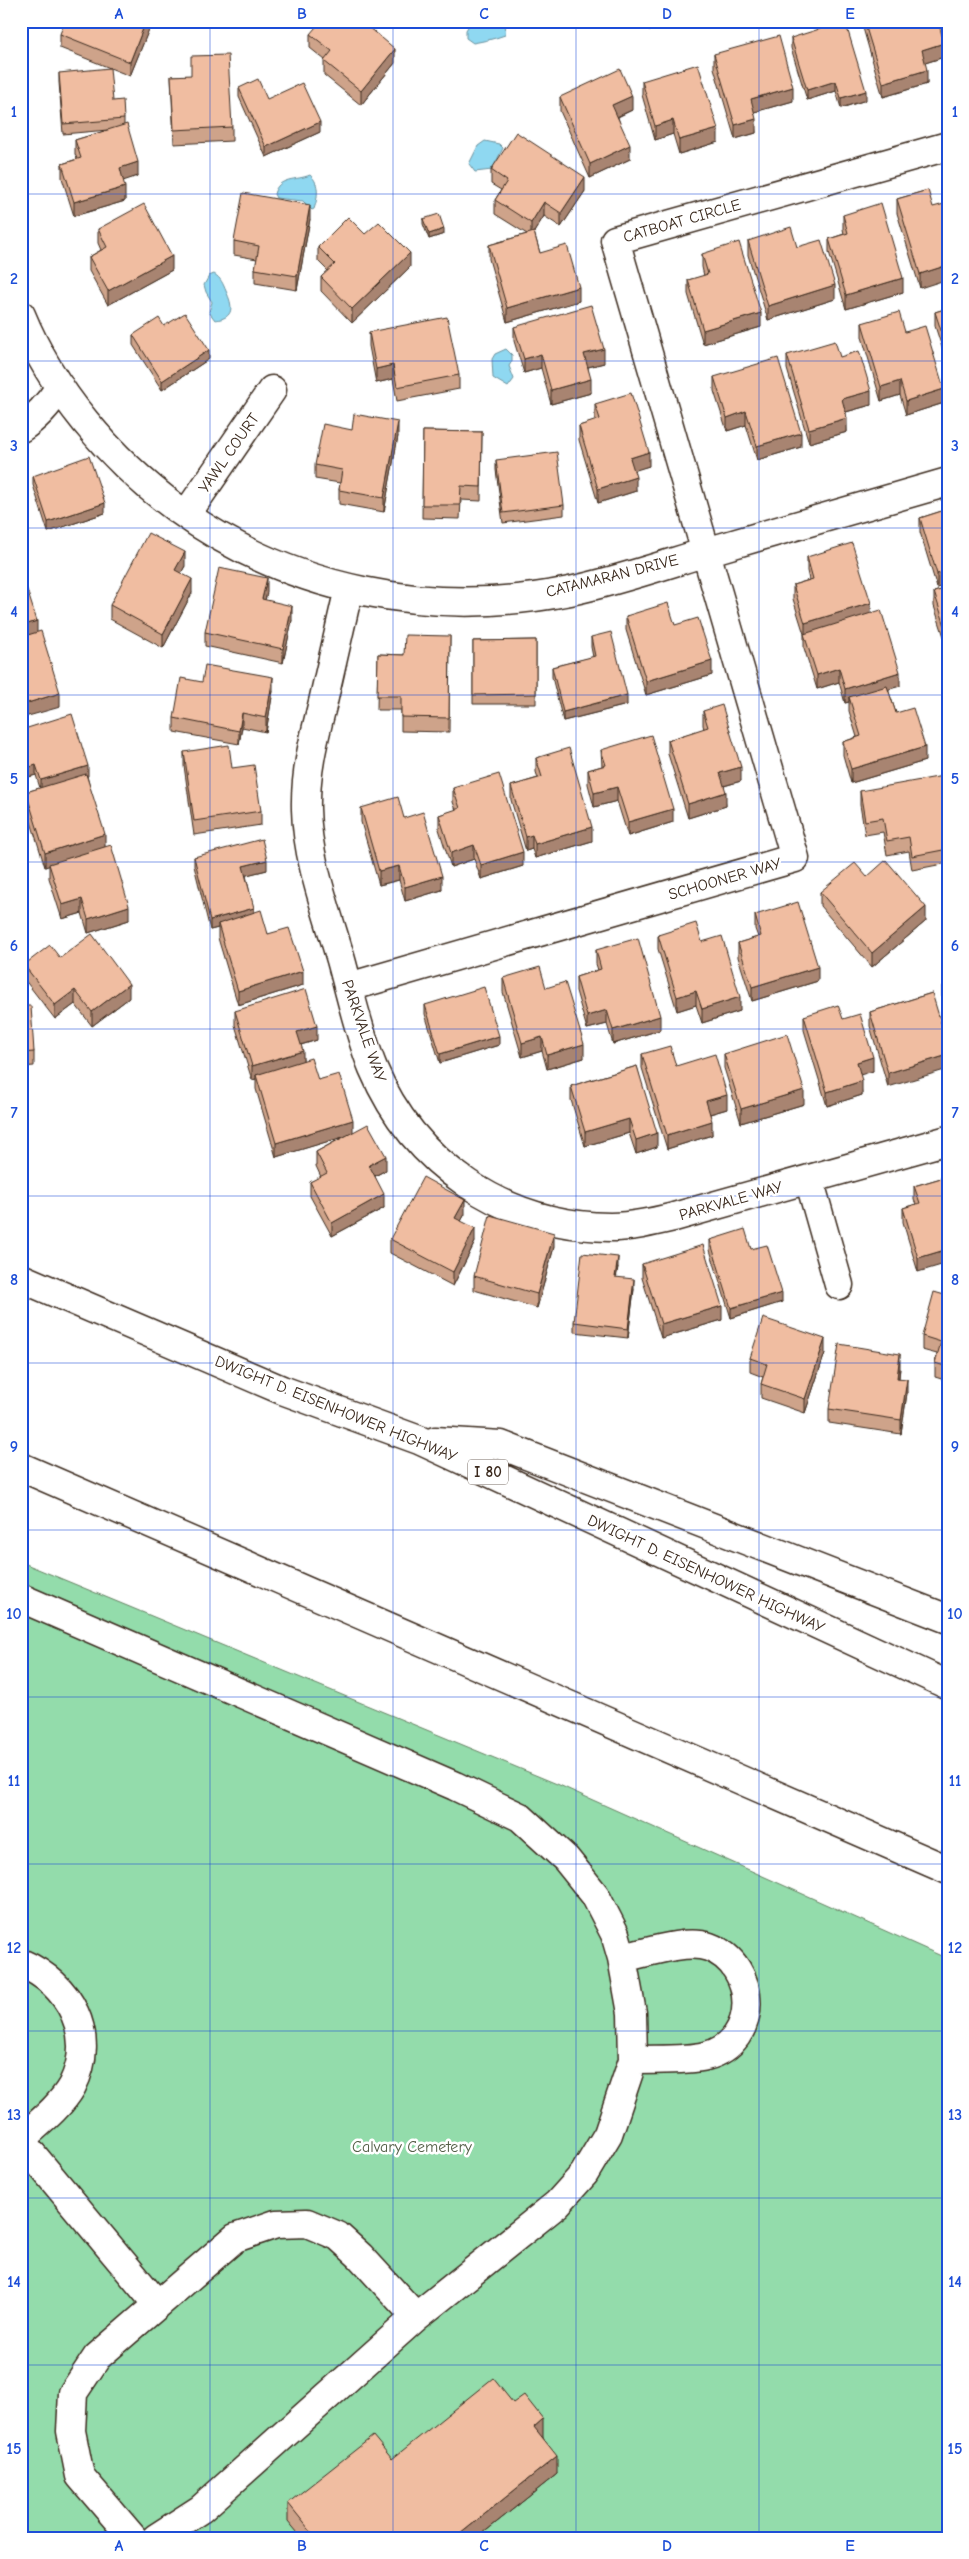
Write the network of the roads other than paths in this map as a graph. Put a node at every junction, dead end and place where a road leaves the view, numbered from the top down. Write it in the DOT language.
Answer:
graph roads {
  1 [pos="948,146"];
  2 [pos="21,315"];
  3 [pos="60,387"];
  4 [pos="272,390"];
  5 [pos="21,428"];
  6 [pos="948,482"];
  7 [pos="186,515"];
  8 [pos="706,552"];
  9 [pos="349,588"];
  10 [pos="349,987"];
  11 [pos="948,1140"];
  12 [pos="809,1179"];
  13 [pos="21,1278"];
  14 [pos="839,1285"];
  15 [pos="419,1440"];
  16 [pos="21,1467"];
  17 [pos="21,1598"];
  18 [pos="948,1619"];
  19 [pos="948,1685"];
  20 [pos="948,1870"];
  21 [pos="622,1958"];
  22 [pos="21,1963"];
  23 [pos="633,2060"];
  24 [pos="21,2140"];
  25 [pos="158,2304"];
  26 [pos="416,2317"];
  27 [pos="133,2538"];
  28 [pos="156,2538"];
  1 -- 8 [label="main road, CATBOAT CIRCLE"];
  2 -- 3 [label="main road, CATAMARAN DRIVE"];
  3 -- 5 [label="main road"];
  3 -- 7 [label="main road, CATAMARAN DRIVE"];
  4 -- 7 [label="main road, YAWL COURT"];
  6 -- 8 [label="main road, CATAMARAN DRIVE"];
  7 -- 9 [label="main road, CATAMARAN DRIVE"];
  8 -- 9 [label="main road, CATAMARAN DRIVE"];
  8 -- 10 [label="main road, SCHOONER WAY"];
  9 -- 10 [label="main road, PARKVALE WAY"];
  10 -- 12 [label="main road, PARKVALE WAY"];
  11 -- 12 [label="main road, PARKVALE WAY"];
  12 -- 14 [label="main road"];
  13 -- 15 [label="main road, DWIGHT D. EISENHOWER HIGHWAY / I 80"];
  15 -- 18 [label="main road"];
  15 -- 19 [label="main road, DWIGHT D. EISENHOWER HIGHWAY / I 80"];
  16 -- 20 [label="main road"];
  17 -- 21 [label="main road"];
  21 -- 23 [label="main road"];
  21 -- 23 [label="main road"];
  22 -- 24 [label="main road"];
  23 -- 26 [label="main road"];
  24 -- 25 [label="main road"];
  25 -- 26 [label="main road"];
  25 -- 27 [label="main road"];
  26 -- 28 [label="main road"];
}
